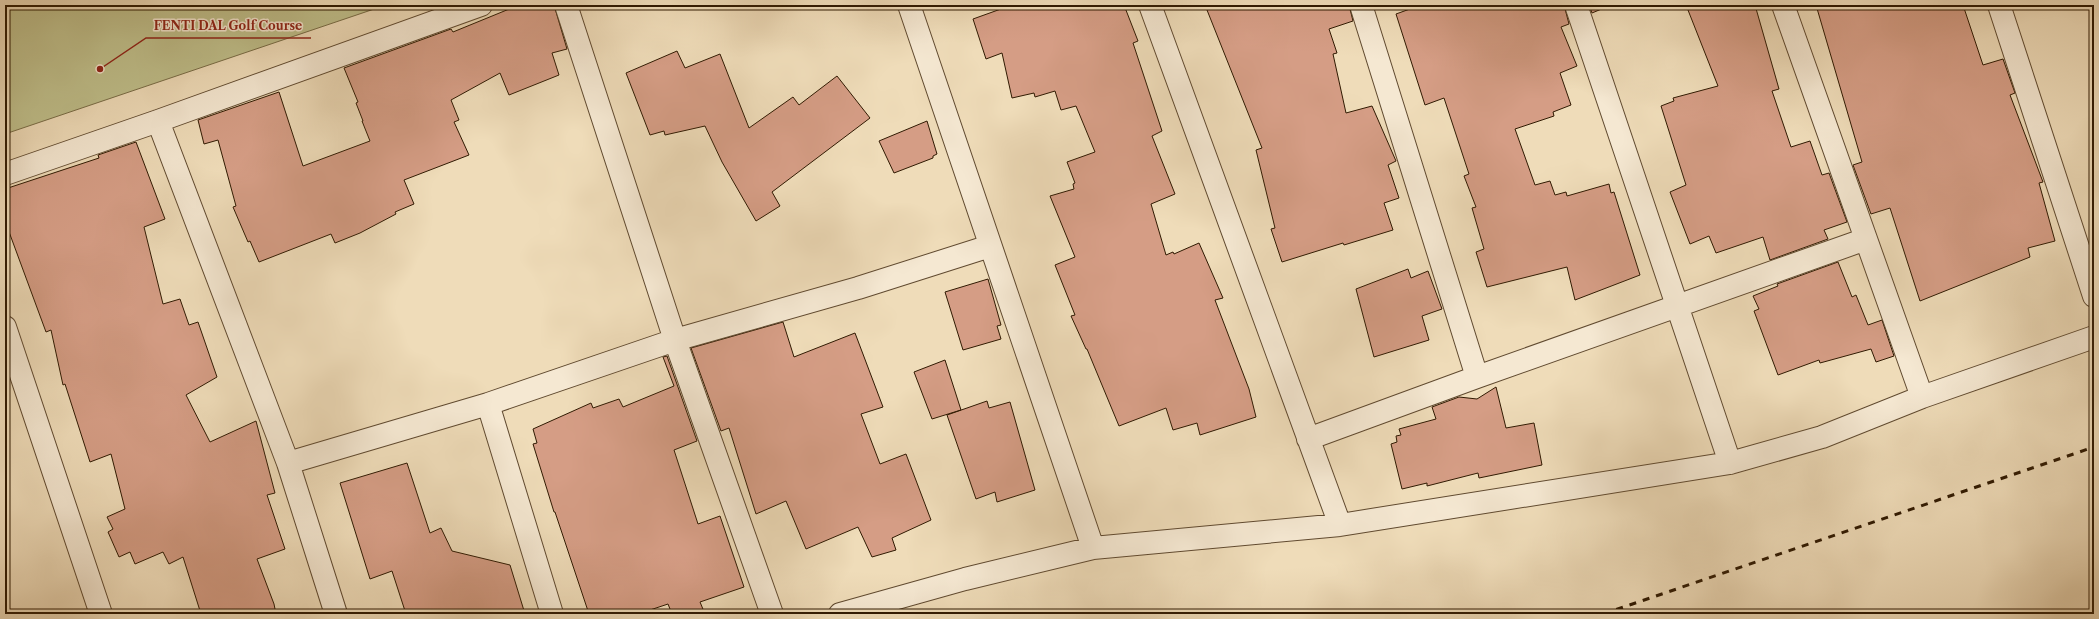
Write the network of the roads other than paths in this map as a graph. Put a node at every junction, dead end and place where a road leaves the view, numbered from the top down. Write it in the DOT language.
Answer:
graph roads {
  1 [pos="481,5"];
  2 [pos="566,5"];
  3 [pos="910,5"];
  4 [pos="1150,5"];
  5 [pos="1361,5"];
  6 [pos="1576,5"];
  7 [pos="1783,5"];
  8 [pos="1999,5"];
  9 [pos="158,122"];
  10 [pos="5,174"];
  11 [pos="1866,240"];
  12 [pos="990,246"];
  13 [pos="2094,296"];
  14 [pos="1678,306"];
  15 [pos="5,327"];
  16 [pos="2094,337"];
  17 [pos="675,340"];
  18 [pos="1477,377"];
  19 [pos="1922,397"];
  20 [pos="488,404"];
  21 [pos="1308,439"];
  22 [pos="288,463"];
  23 [pos="1730,463"];
  24 [pos="1340,524"];
  25 [pos="1093,548"];
  26 [pos="101,614"];
  27 [pos="336,614"];
  28 [pos="552,614"];
  29 [pos="772,614"];
  30 [pos="840,614"];
  1 -- 9 [label="street"];
  2 -- 17 [label="street"];
  3 -- 12 [label="street"];
  4 -- 21 [label="street"];
  5 -- 18 [label="street"];
  6 -- 14 [label="street"];
  7 -- 11 [label="street"];
  8 -- 13 [label="street"];
  9 -- 10 [label="street"];
  9 -- 22 [label="street"];
  11 -- 14 [label="street"];
  11 -- 19 [label="street"];
  12 -- 17 [label="street"];
  12 -- 25 [label="street"];
  14 -- 18 [label="street"];
  14 -- 23 [label="street"];
  15 -- 26 [label="street"];
  16 -- 19 [label="street"];
  17 -- 20 [label="street"];
  17 -- 29 [label="street"];
  18 -- 21 [label="street"];
  19 -- 23 [label="street"];
  20 -- 22 [label="street"];
  20 -- 28 [label="street"];
  21 -- 24 [label="street"];
  22 -- 27 [label="street"];
  23 -- 24 [label="street"];
  24 -- 25 [label="street"];
  25 -- 30 [label="street"];
}
